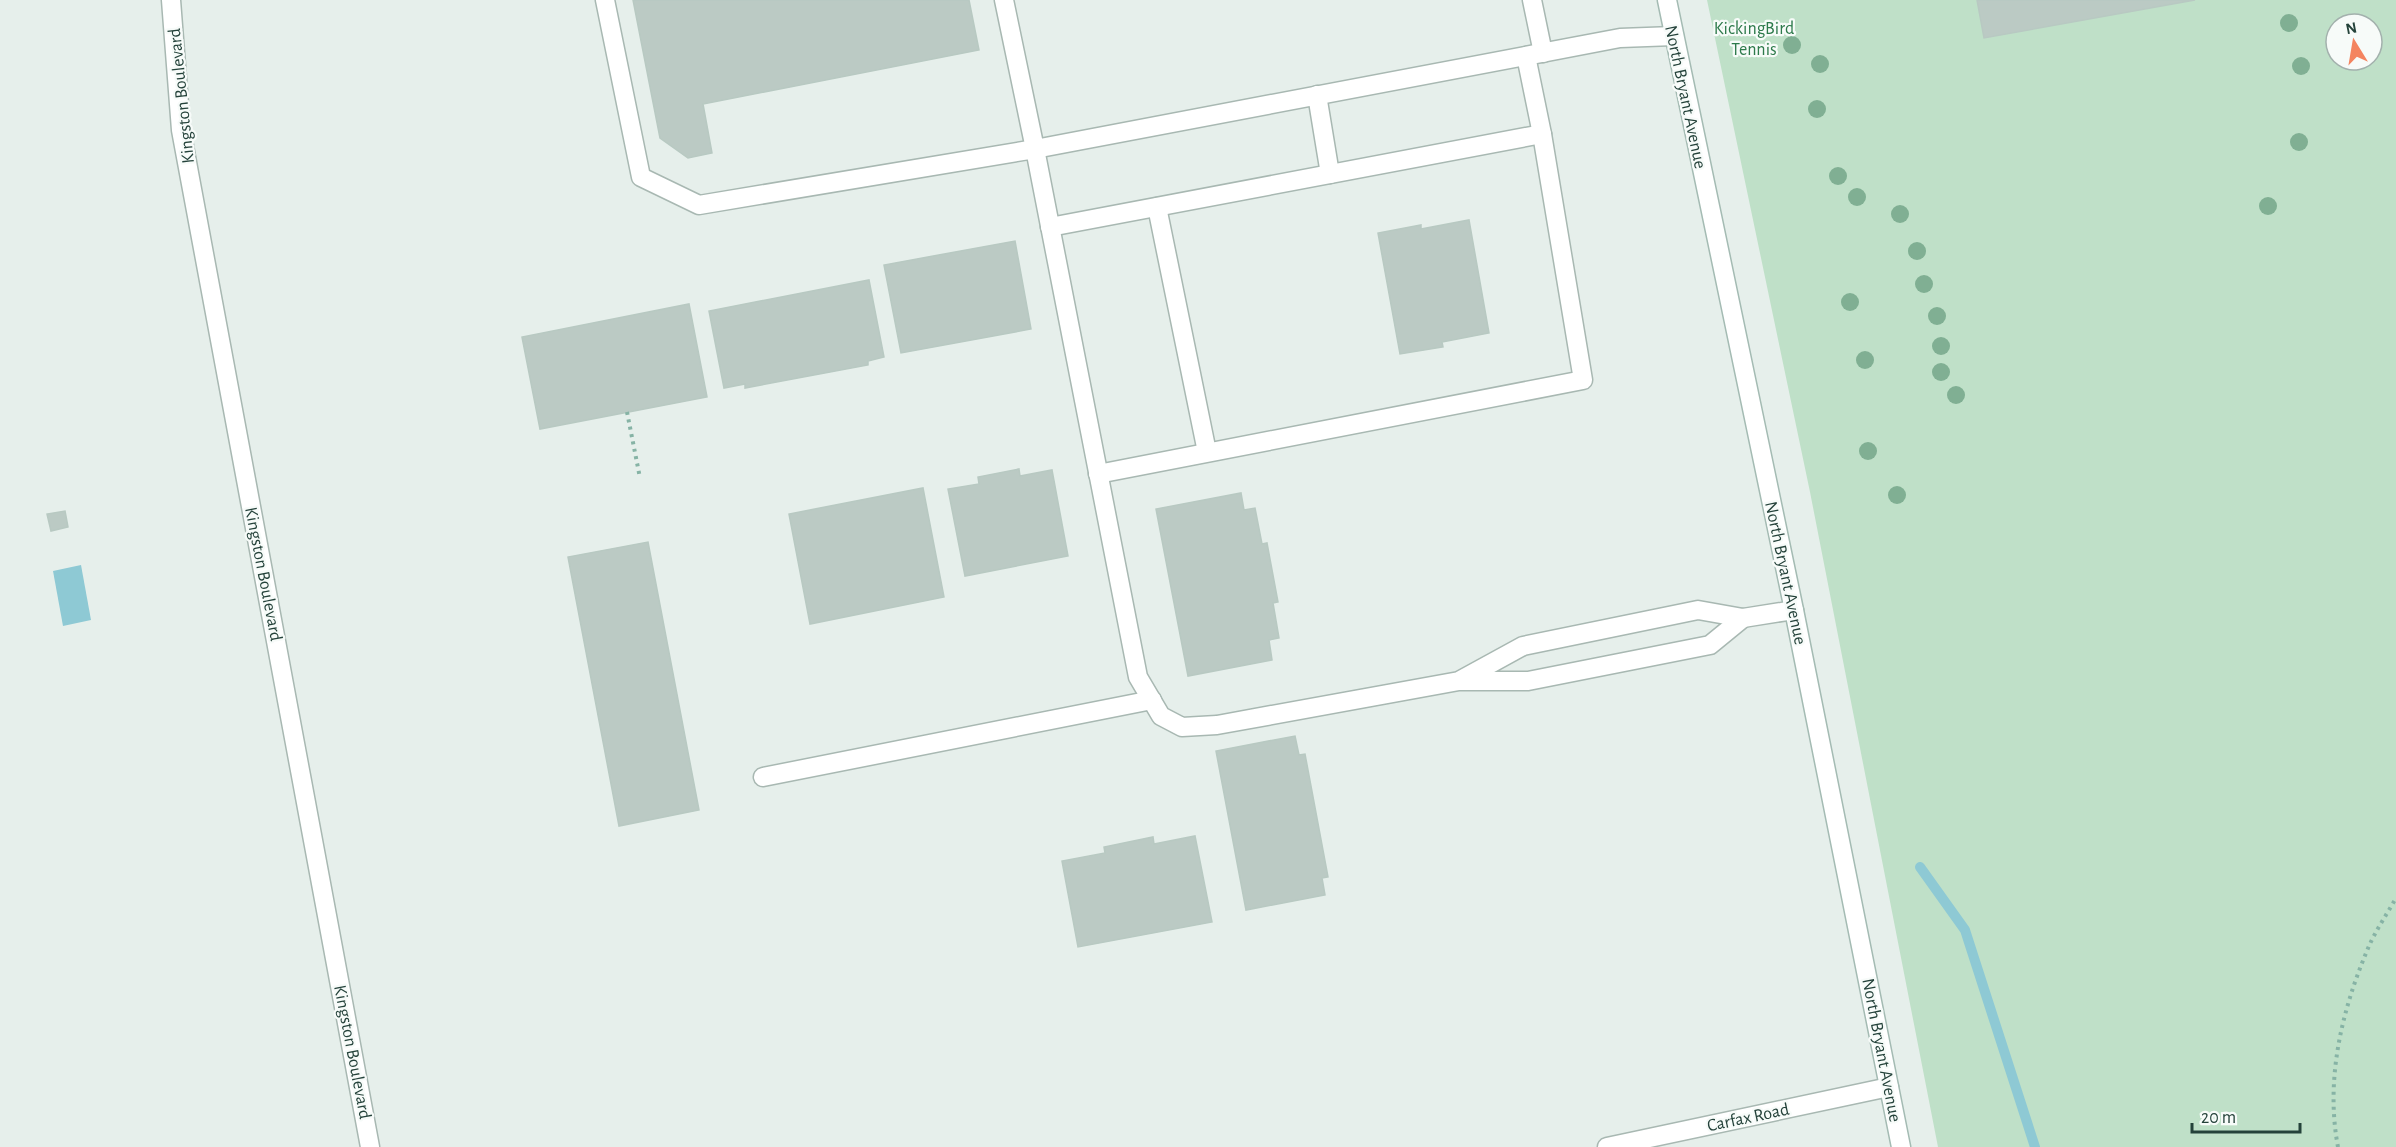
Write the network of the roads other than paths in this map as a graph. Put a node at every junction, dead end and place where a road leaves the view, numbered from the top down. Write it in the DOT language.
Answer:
graph roads {
  1 [pos="171,0"];
  2 [pos="605,0"];
  3 [pos="1004,0"];
  4 [pos="1532,0"];
  5 [pos="1667,0"];
  6 [pos="1674,36"];
  7 [pos="1534,54"];
  8 [pos="1317,95"];
  9 [pos="1542,134"];
  10 [pos="1035,149"];
  11 [pos="1330,174"];
  12 [pos="1157,207"];
  13 [pos="1050,227"];
  14 [pos="1207,452"];
  15 [pos="1098,474"];
  16 [pos="1794,610"];
  17 [pos="1743,618"];
  18 [pos="1459,681"];
  19 [pos="1152,700"];
  20 [pos="763,777"];
  21 [pos="1889,1087"];
  22 [pos="370,1147"];
  23 [pos="1607,1147"];
  24 [pos="1901,1147"];
  1 -- 22 [label="street, Kingston Boulevard"];
  2 -- 10 [label="street"];
  3 -- 10 [label="street"];
  4 -- 7 [label="street"];
  5 -- 6 [label="street, North Bryant Avenue"];
  6 -- 7 [label="street"];
  6 -- 16 [label="street, North Bryant Avenue"];
  7 -- 8 [label="street"];
  7 -- 9 [label="street"];
  8 -- 10 [label="street"];
  8 -- 11 [label="street"];
  9 -- 11 [label="street"];
  9 -- 14 [label="street"];
  10 -- 13 [label="street"];
  11 -- 12 [label="street"];
  12 -- 13 [label="street"];
  12 -- 14 [label="street"];
  13 -- 15 [label="street"];
  14 -- 15 [label="street"];
  15 -- 19 [label="street"];
  16 -- 17 [label="street"];
  16 -- 21 [label="street, North Bryant Avenue"];
  17 -- 18 [label="street"];
  17 -- 18 [label="street"];
  18 -- 19 [label="street"];
  19 -- 20 [label="street"];
  21 -- 23 [label="street, Carfax Road"];
  21 -- 24 [label="street, North Bryant Avenue"];
}
